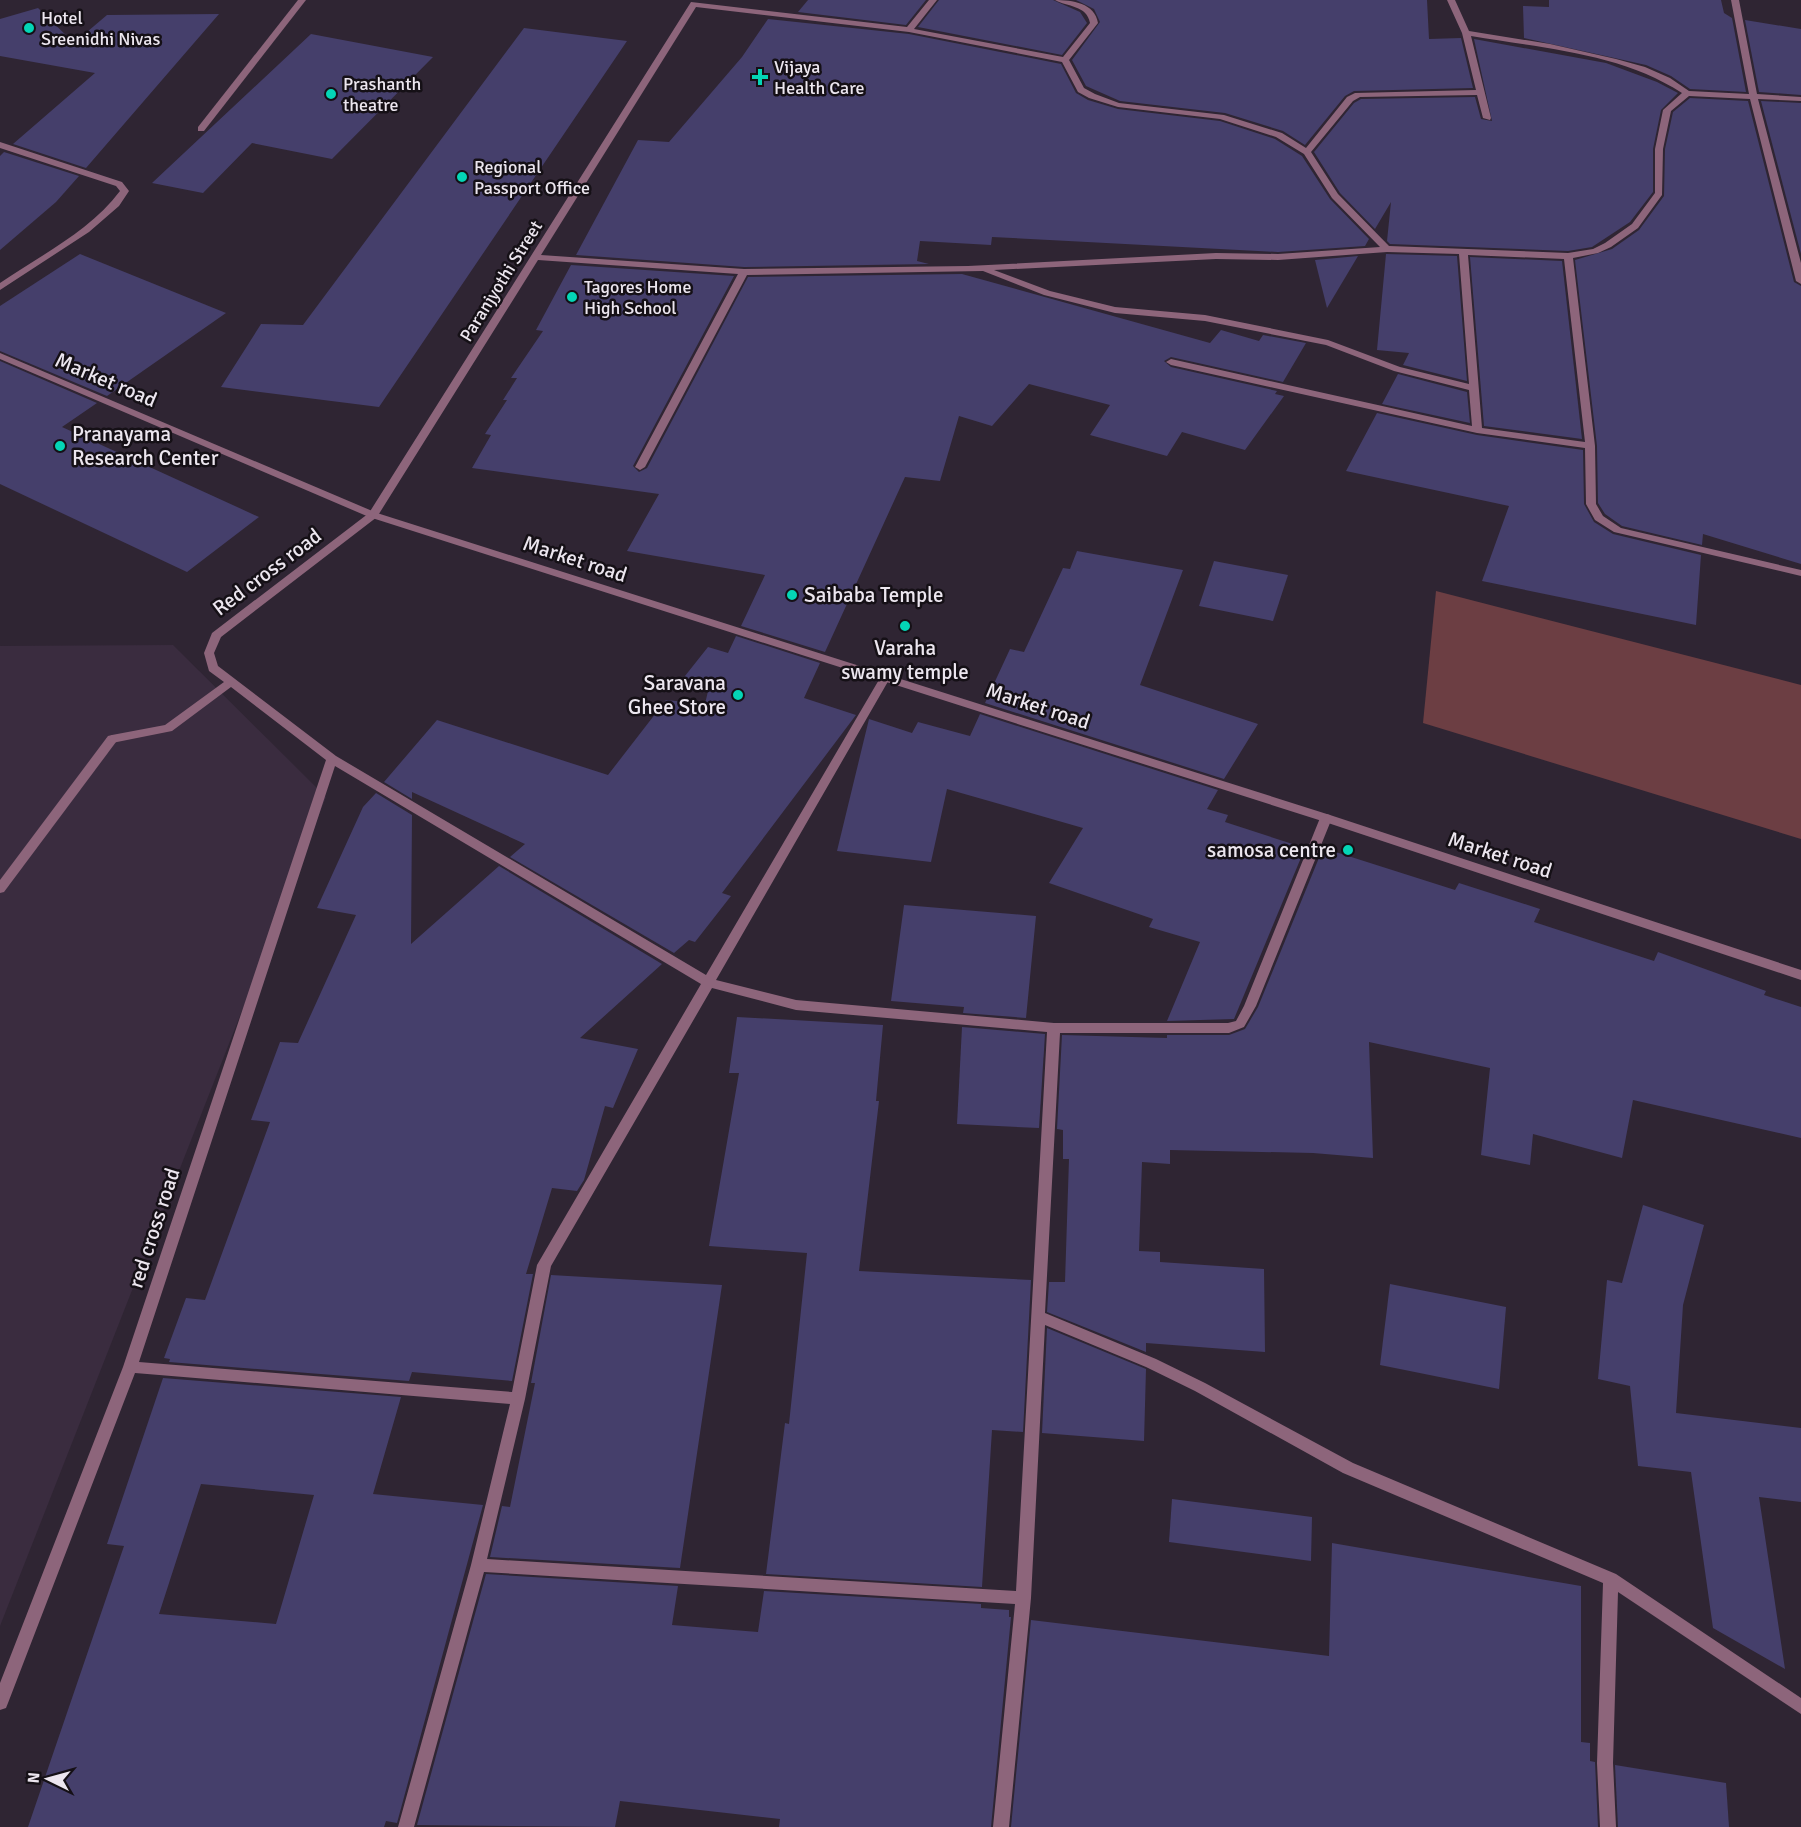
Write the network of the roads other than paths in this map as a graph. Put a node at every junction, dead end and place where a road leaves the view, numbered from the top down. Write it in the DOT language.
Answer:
graph roads {
  1 [pos="302,0"];
  2 [pos="933,0"];
  3 [pos="1059,0"];
  4 [pos="1451,0"];
  5 [pos="1735,0"];
  6 [pos="694,2"];
  7 [pos="909,30"];
  8 [pos="1466,33"];
  9 [pos="1065,60"];
  10 [pos="1480,92"];
  11 [pos="1687,93"];
  12 [pos="1753,94"];
  13 [pos="1801,99"];
  14 [pos="1487,118"];
  15 [pos="201,129"];
  16 [pos="0,145"];
  17 [pos="1307,152"];
  18 [pos="1387,249"];
  19 [pos="1463,252"];
  20 [pos="1568,256"];
  21 [pos="535,257"];
  22 [pos="980,268"];
  23 [pos="744,272"];
  24 [pos="1801,281"];
  25 [pos="0,286"];
  26 [pos="0,356"];
  27 [pos="1171,362"];
  28 [pos="1474,388"];
  29 [pos="1477,430"];
  30 [pos="1590,446"];
  31 [pos="639,467"];
  32 [pos="373,515"];
  33 [pos="1801,573"];
  34 [pos="885,678"];
  35 [pos="231,682"];
  36 [pos="332,759"];
  37 [pos="1326,818"];
  38 [pos="0,889"];
  39 [pos="1801,975"];
  40 [pos="708,982"];
  41 [pos="1054,1028"];
  42 [pos="1038,1316"];
  43 [pos="130,1367"];
  44 [pos="518,1399"];
  45 [pos="478,1565"];
  46 [pos="1611,1579"];
  47 [pos="1023,1598"];
  48 [pos="0,1703"];
  49 [pos="1801,1707"];
  50 [pos="406,1827"];
  51 [pos="1002,1827"];
  52 [pos="1608,1827"];
  1 -- 15 [label="street"];
  2 -- 7 [label="street"];
  3 -- 9 [label="street"];
  4 -- 8 [label="street"];
  5 -- 12 [label="street"];
  6 -- 7 [label="street"];
  6 -- 21 [label="street, Paranjyothi Street"];
  7 -- 9 [label="street"];
  8 -- 10 [label="street"];
  8 -- 11 [label="street"];
  9 -- 17 [label="street"];
  10 -- 14 [label="street"];
  10 -- 17 [label="street"];
  11 -- 12 [label="street"];
  11 -- 20 [label="street"];
  12 -- 13 [label="street"];
  12 -- 24 [label="street"];
  16 -- 25 [label="street"];
  17 -- 18 [label="street"];
  18 -- 19 [label="street"];
  18 -- 22 [label="street"];
  19 -- 20 [label="street"];
  19 -- 28 [label="street"];
  20 -- 30 [label="street"];
  21 -- 23 [label="street"];
  21 -- 32 [label="street, Paranjyothi Street"];
  22 -- 23 [label="street"];
  22 -- 28 [label="street"];
  23 -- 31 [label="street"];
  26 -- 32 [label="street, Market road"];
  27 -- 29 [label="street"];
  28 -- 29 [label="street"];
  29 -- 30 [label="street"];
  30 -- 33 [label="street"];
  32 -- 34 [label="street, Market road"];
  32 -- 35 [label="street, Red cross road"];
  34 -- 37 [label="street, Market road"];
  34 -- 40 [label="street"];
  35 -- 36 [label="street, Red cross road"];
  35 -- 38 [label="street"];
  36 -- 40 [label="street, Red cross road"];
  36 -- 43 [label="street, red cross road"];
  37 -- 39 [label="street, Market road"];
  37 -- 41 [label="street, Red cross road"];
  40 -- 41 [label="street, Red cross road"];
  40 -- 44 [label="street"];
  41 -- 42 [label="street"];
  42 -- 46 [label="street"];
  42 -- 47 [label="street"];
  43 -- 44 [label="street"];
  43 -- 48 [label="street, red cross road"];
  44 -- 45 [label="street"];
  45 -- 47 [label="street"];
  45 -- 50 [label="street"];
  46 -- 49 [label="street"];
  46 -- 52 [label="street"];
  47 -- 51 [label="street"];
}
